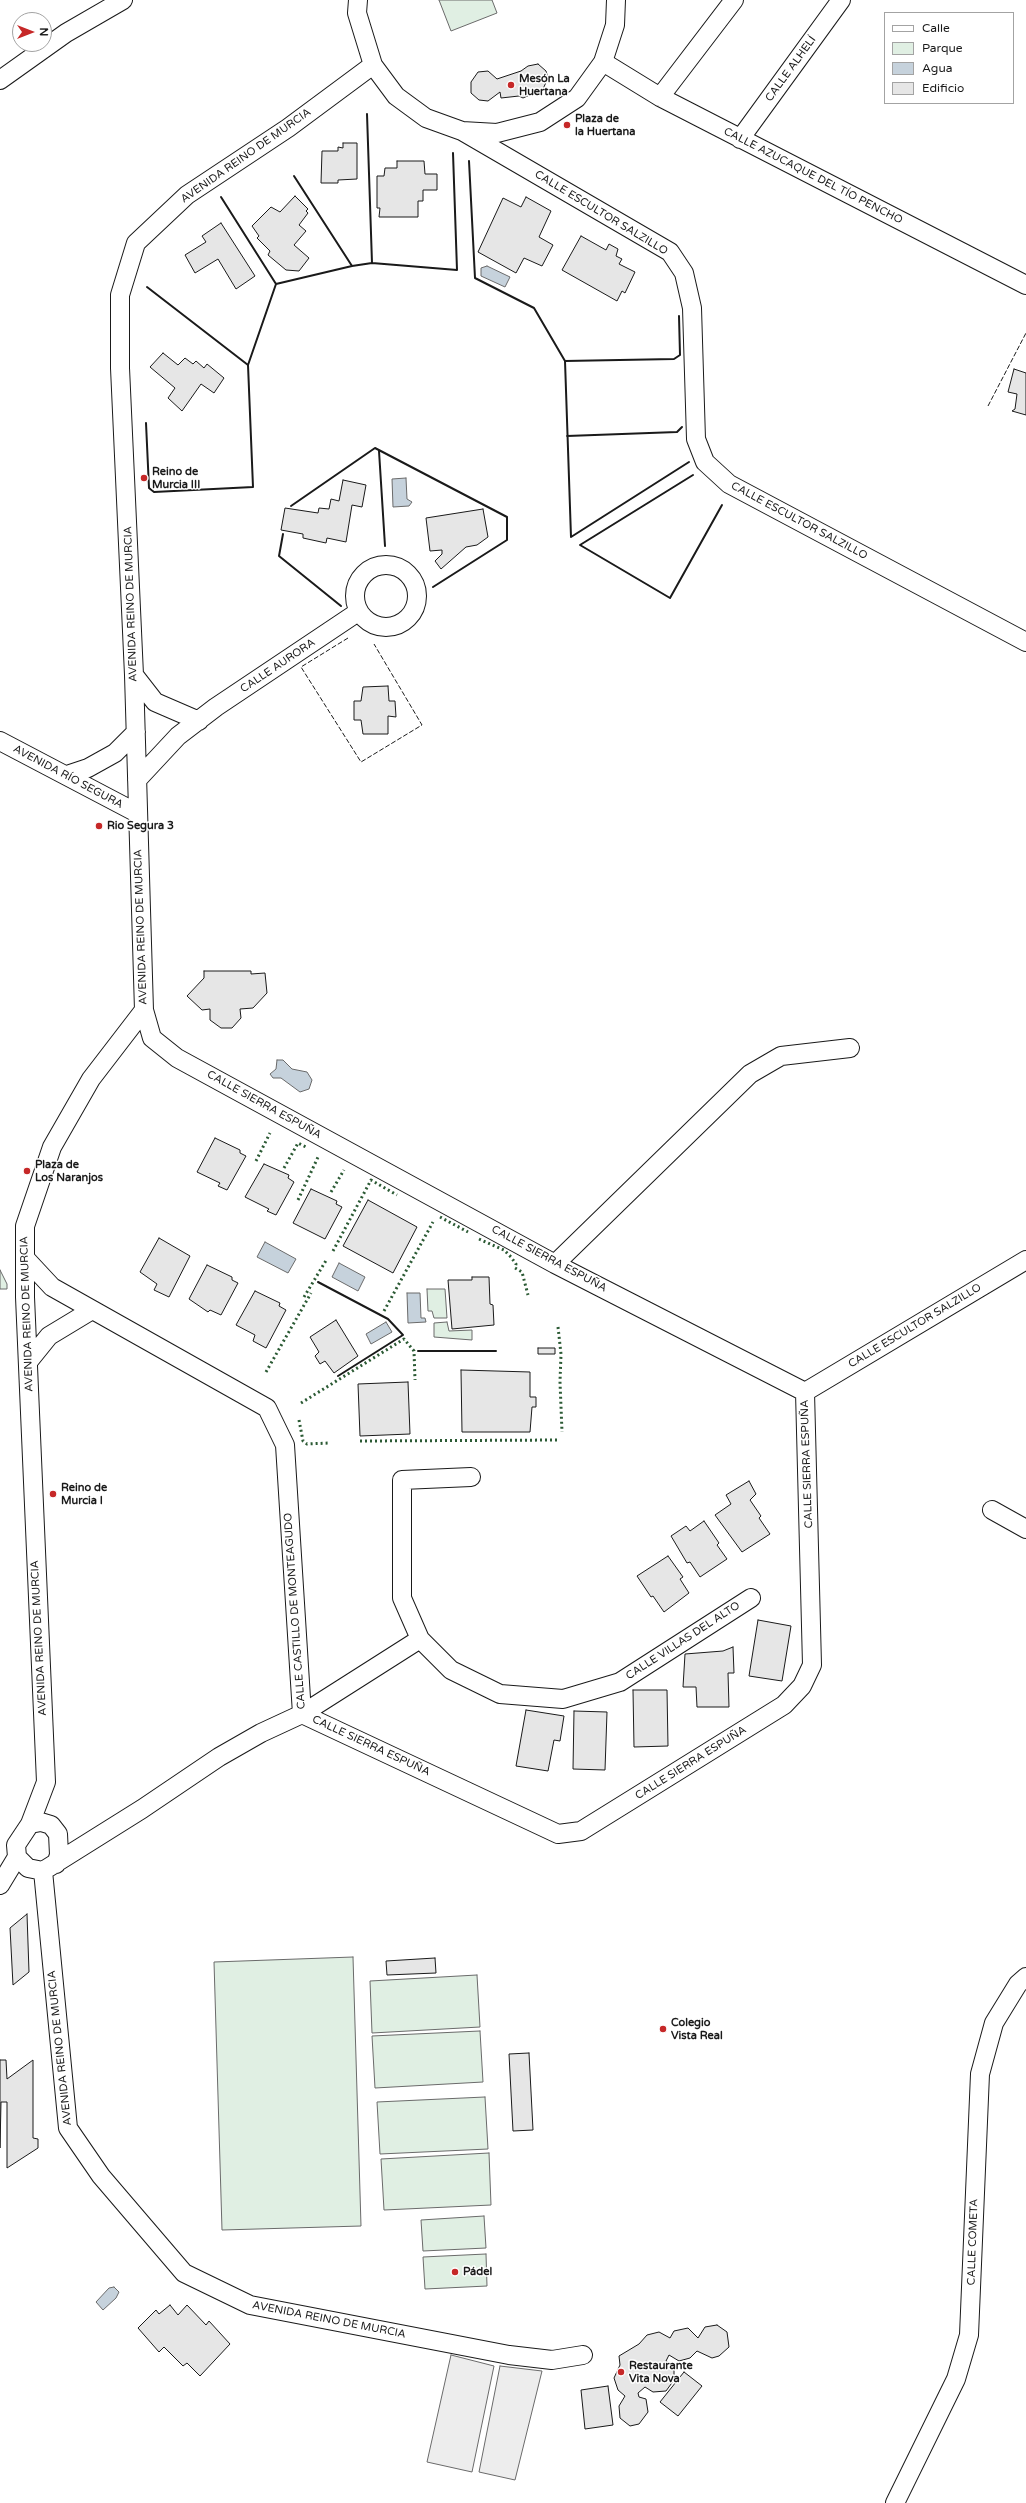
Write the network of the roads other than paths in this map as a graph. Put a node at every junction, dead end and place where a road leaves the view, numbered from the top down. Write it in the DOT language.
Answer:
graph roads {
  1 [pos="123,0"];
  2 [pos="358,0"];
  3 [pos="616,0"];
  4 [pos="734,0"];
  5 [pos="841,0"];
  6 [pos="603,62"];
  7 [pos="373,65"];
  8 [pos="0,80"];
  9 [pos="660,97"];
  10 [pos="462,131"];
  11 [pos="740,138"];
  12 [pos="1026,284"];
  13 [pos="358,612"];
  14 [pos="1026,642"];
  15 [pos="134,675"];
  16 [pos="199,721"];
  17 [pos="136,732"];
  18 [pos="0,741"];
  19 [pos="67,776"];
  20 [pos="137,780"];
  21 [pos="137,813"];
  22 [pos="144,1010"];
  23 [pos="850,1048"];
  24 [pos="24,1258"];
  25 [pos="1026,1260"];
  26 [pos="555,1264"];
  27 [pos="92,1310"];
  28 [pos="28,1362"];
  29 [pos="805,1392"];
  30 [pos="471,1477"];
  31 [pos="992,1510"];
  32 [pos="1026,1529"];
  33 [pos="751,1598"];
  34 [pos="420,1639"];
  35 [pos="302,1714"];
  36 [pos="46,1782"];
  37 [pos="30,1824"];
  38 [pos="51,1825"];
  39 [pos="17,1857"];
  40 [pos="49,1868"];
  41 [pos="0,1885"];
  42 [pos="1026,1977"];
  43 [pos="583,2356"];
  44 [pos="895,2503"];
  1 -- 8 [label="street"];
  2 -- 7 [label="street"];
  3 -- 6 [label="street"];
  4 -- 9 [label="street"];
  5 -- 11 [label="street, CALLE ALHELÍ"];
  6 -- 9 [label="street, CALLE AZUCAQUE DEL TÍO PENCHO"];
  6 -- 10 [label="street"];
  7 -- 10 [label="street"];
  7 -- 15 [label="street, AVENIDA REINO DE MURCIA"];
  9 -- 11 [label="street, CALLE AZUCAQUE DEL TÍO PENCHO"];
  10 -- 14 [label="street, CALLE ESCULTOR SALZILLO"];
  11 -- 12 [label="street, CALLE AZUCAQUE DEL TÍO PENCHO"];
  13 -- 16 [label="street, CALLE AURORA"];
  15 -- 16 [label="street"];
  15 -- 17 [label="street, AVENIDA REINO DE MURCIA"];
  16 -- 20 [label="street, CALLE AURORA"];
  17 -- 19 [label="street"];
  17 -- 20 [label="street, AVENIDA REINO DE MURCIA"];
  18 -- 19 [label="street, AVENIDA RÍO SEGURA"];
  19 -- 21 [label="street, AVENIDA RÍO SEGURA"];
  20 -- 21 [label="street, AVENIDA REINO DE MURCIA"];
  21 -- 22 [label="street, AVENIDA REINO DE MURCIA"];
  22 -- 24 [label="street, AVENIDA REINO DE MURCIA"];
  22 -- 26 [label="street, CALLE SIERRA ESPUÑA"];
  23 -- 26 [label="street"];
  24 -- 27 [label="street, CALLE CASTILLO DE MONTEAGUDO"];
  24 -- 28 [label="street, AVENIDA REINO DE MURCIA"];
  25 -- 29 [label="street, CALLE ESCULTOR SALZILLO"];
  26 -- 29 [label="street, CALLE SIERRA ESPUÑA"];
  27 -- 28 [label="street"];
  27 -- 35 [label="street, CALLE CASTILLO DE MONTEAGUDO"];
  28 -- 36 [label="street, AVENIDA REINO DE MURCIA"];
  29 -- 35 [label="street, CALLE SIERRA ESPUÑA"];
  30 -- 34 [label="street"];
  31 -- 32 [label="street"];
  33 -- 34 [label="street, CALLE VILLAS DEL ALTO"];
  34 -- 35 [label="street"];
  35 -- 40 [label="street, CALLE CASTILLO DE MONTEAGUDO"];
  36 -- 37 [label="street, AVENIDA REINO DE MURCIA"];
  36 -- 38 [label="street, AVENIDA REINO DE MURCIA"];
  37 -- 38 [label="street"];
  37 -- 39 [label="street, AVENIDA REINO DE MURCIA"];
  38 -- 40 [label="street, AVENIDA REINO DE MURCIA"];
  39 -- 40 [label="street"];
  39 -- 41 [label="street"];
  40 -- 43 [label="street, AVENIDA REINO DE MURCIA"];
  42 -- 44 [label="street, CALLE COMETA"];
}
